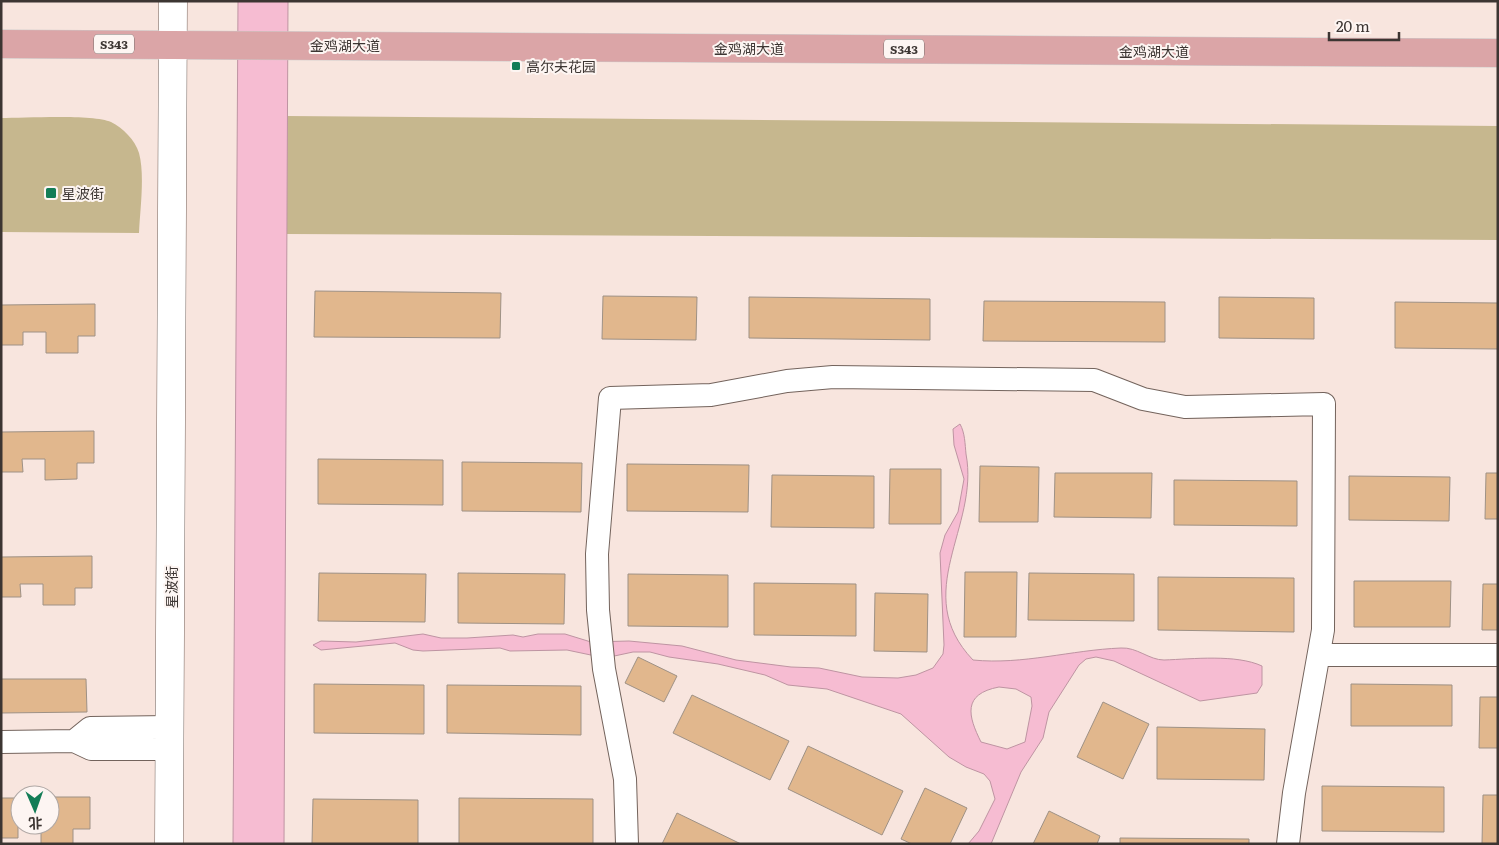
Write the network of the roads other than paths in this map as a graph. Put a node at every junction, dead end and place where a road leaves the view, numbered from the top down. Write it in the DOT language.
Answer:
graph roads {
  1 [pos="173,1"];
  2 [pos="1,44"];
  3 [pos="173,45"];
  4 [pos="1498,53"];
  5 [pos="1320,655"];
  6 [pos="1498,655"];
  7 [pos="170,738"];
  8 [pos="1,742"];
  9 [pos="169,844"];
  10 [pos="627,844"];
  11 [pos="1288,844"];
  1 -- 3 [label="street, 星波街"];
  2 -- 3 [label="main road, 金鸡湖大道 / S343"];
  3 -- 4 [label="main road, 金鸡湖大道 / S343"];
  3 -- 7 [label="street, 星波街"];
  5 -- 6 [label="street"];
  5 -- 10 [label="street"];
  5 -- 11 [label="street"];
  7 -- 8 [label="street"];
  7 -- 9 [label="street, 星波街"];
}
